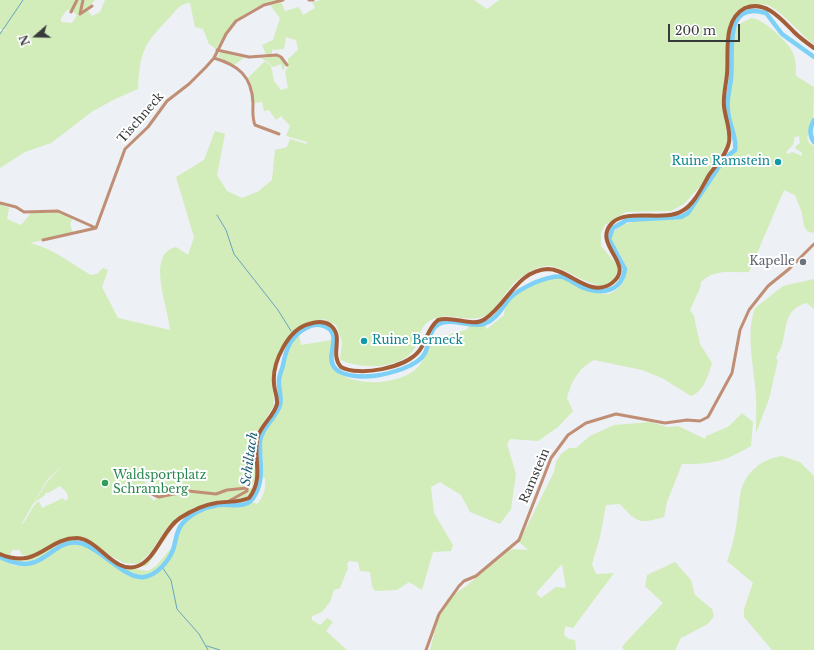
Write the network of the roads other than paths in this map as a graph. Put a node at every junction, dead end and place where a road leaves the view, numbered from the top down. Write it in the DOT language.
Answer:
graph roads {
  1 [pos="77,0"];
  2 [pos="83,0"];
  3 [pos="283,0"];
  4 [pos="309,0"];
  5 [pos="313,0"];
  6 [pos="92,6"];
  7 [pos="71,12"];
  8 [pos="814,48"];
  9 [pos="217,50"];
  10 [pos="214,58"];
  11 [pos="287,65"];
  12 [pos="279,134"];
  13 [pos="0,203"];
  14 [pos="96,228"];
  15 [pos="43,240"];
  16 [pos="814,244"];
  17 [pos="139,493"];
  18 [pos="229,502"];
  19 [pos="0,554"];
  20 [pos="426,650"];
  1 -- 7 [label="street"];
  2 -- 6 [label="street"];
  3 -- 9 [label="street, Tischneck"];
  4 -- 5 [label="street"];
  8 -- 18 [label="main road"];
  9 -- 10 [label="street, Tischneck"];
  9 -- 11 [label="street"];
  10 -- 12 [label="street"];
  10 -- 14 [label="street, Tischneck"];
  13 -- 14 [label="street"];
  14 -- 15 [label="street"];
  16 -- 20 [label="street, Ramstein"];
  17 -- 18 [label="street"];
  18 -- 19 [label="main road"];
}
